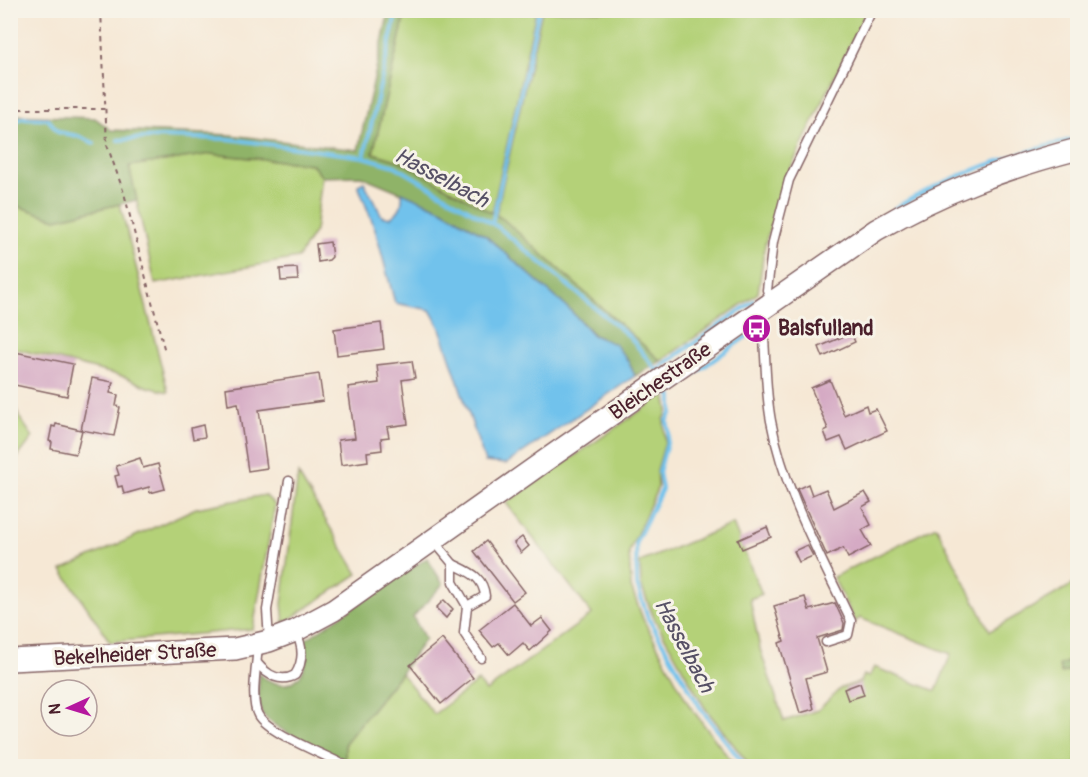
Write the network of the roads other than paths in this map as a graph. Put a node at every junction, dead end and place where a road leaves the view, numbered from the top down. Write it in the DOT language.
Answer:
graph roads {
  1 [pos="872,10"];
  2 [pos="1077,148"];
  3 [pos="765,308"];
  4 [pos="289,481"];
  5 [pos="433,540"];
  6 [pos="453,564"];
  7 [pos="467,606"];
  8 [pos="295,631"];
  9 [pos="826,642"];
  10 [pos="261,649"];
  11 [pos="481,658"];
  12 [pos="10,660"];
  13 [pos="346,766"];
  1 -- 3 [label="lane"];
  2 -- 3 [label="street, Bleichestraße"];
  3 -- 5 [label="street, Bleichestraße"];
  3 -- 9 [label="lane"];
  4 -- 10 [label="lane"];
  5 -- 6 [label="lane"];
  5 -- 8 [label="street, Bleichestraße"];
  6 -- 7 [label="lane"];
  6 -- 7 [label="lane"];
  7 -- 11 [label="lane"];
  8 -- 10 [label="street, Bleichestraße"];
  8 -- 10 [label="lane"];
  10 -- 12 [label="street, Bekelheider Straße"];
  10 -- 13 [label="lane"];
}
